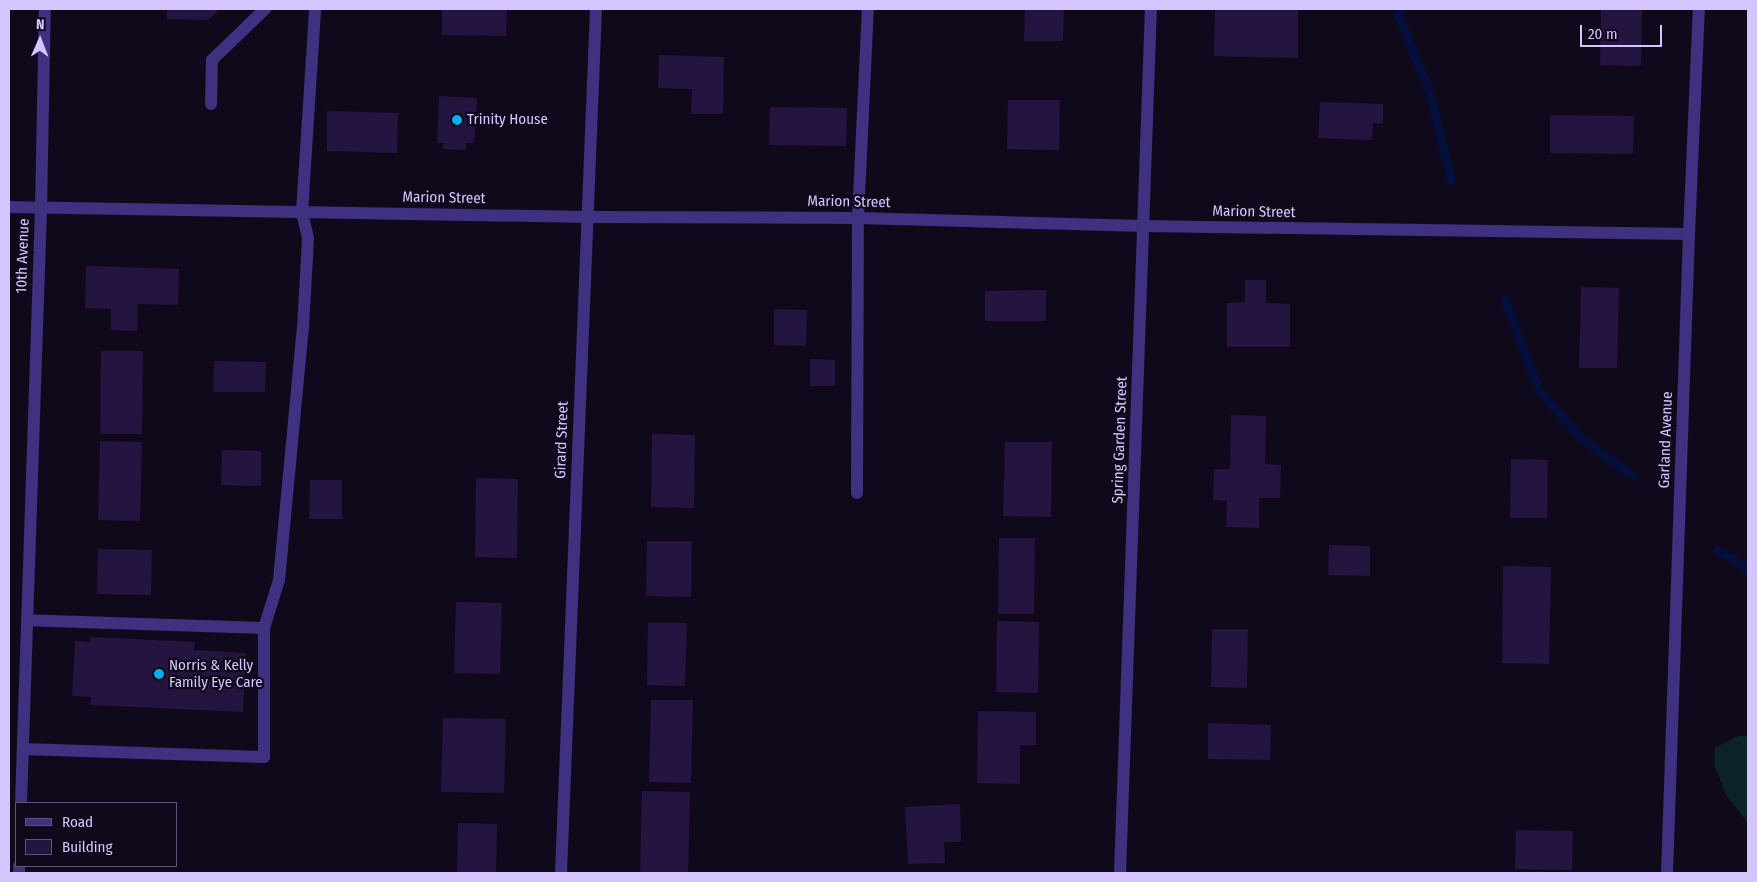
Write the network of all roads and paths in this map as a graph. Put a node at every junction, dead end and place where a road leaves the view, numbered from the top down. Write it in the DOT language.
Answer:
graph roads {
  1 [pos="45,9"];
  2 [pos="265,9"];
  3 [pos="315,9"];
  4 [pos="596,9"];
  5 [pos="868,9"];
  6 [pos="1151,9"];
  7 [pos="1699,9"];
  8 [pos="211,104"];
  9 [pos="9,207"];
  10 [pos="41,209"];
  11 [pos="302,212"];
  12 [pos="588,217"];
  13 [pos="858,218"];
  14 [pos="1144,226"];
  15 [pos="1689,234"];
  16 [pos="857,493"];
  17 [pos="27,620"];
  18 [pos="264,628"];
  19 [pos="23,750"];
  20 [pos="21,802"];
  21 [pos="562,873"];
  22 [pos="1120,873"];
  23 [pos="1668,873"];
  1 -- 10 [label="street, 10th Avenue"];
  2 -- 8 [label="street"];
  3 -- 11 [label="street"];
  4 -- 12 [label="street, Girard Street"];
  5 -- 13 [label="street"];
  6 -- 14 [label="street, Spring Garden Street"];
  7 -- 15 [label="street, Garland Avenue"];
  9 -- 10 [label="street, Marion Street"];
  10 -- 11 [label="street, Marion Street"];
  10 -- 17 [label="street, 10th Avenue"];
  11 -- 12 [label="street, Marion Street"];
  11 -- 18 [label="street"];
  12 -- 13 [label="street, Marion Street"];
  12 -- 21 [label="street, Girard Street"];
  13 -- 14 [label="street, Marion Street"];
  13 -- 16 [label="street"];
  14 -- 15 [label="street, Marion Street"];
  14 -- 22 [label="street, Spring Garden Street"];
  15 -- 23 [label="street, Garland Avenue"];
  17 -- 18 [label="street"];
  17 -- 19 [label="street, 10th Avenue"];
  18 -- 19 [label="street"];
  19 -- 20 [label="street, 10th Avenue"];
}
